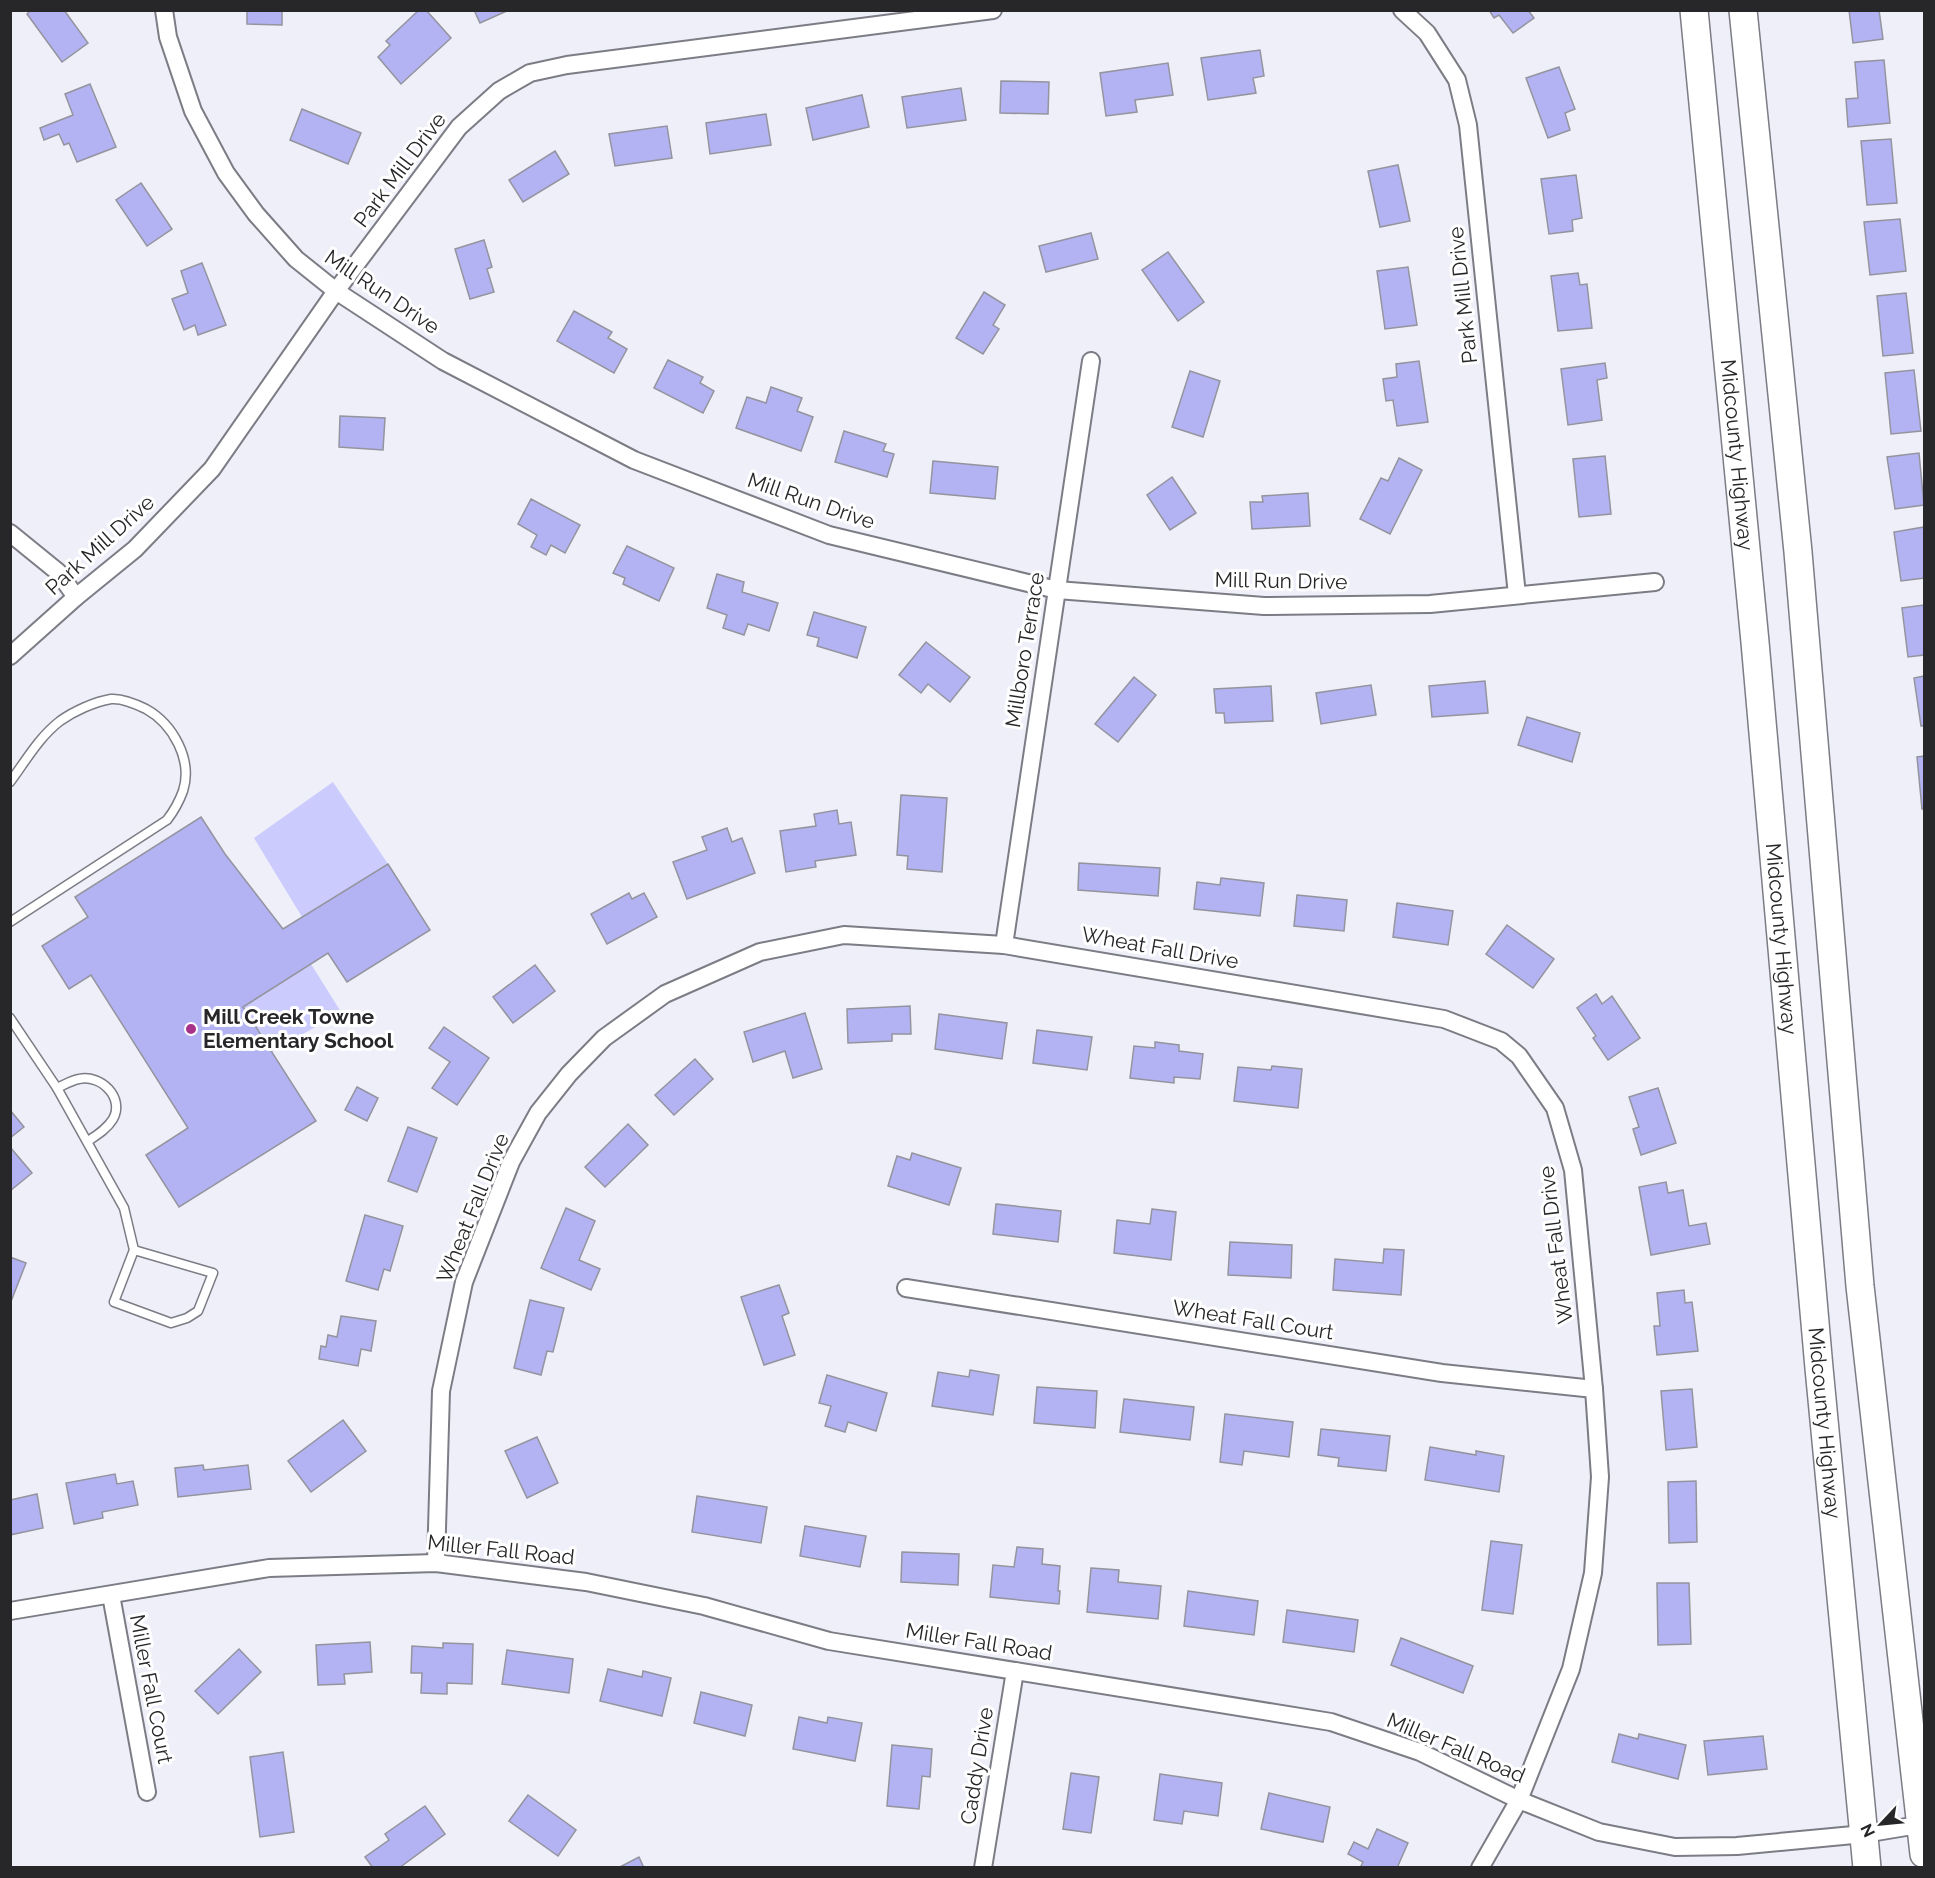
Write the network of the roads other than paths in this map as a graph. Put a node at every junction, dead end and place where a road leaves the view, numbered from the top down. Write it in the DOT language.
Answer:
graph roads {
  1 [pos="164,10"];
  2 [pos="993,10"];
  3 [pos="1402,10"];
  4 [pos="1694,10"];
  5 [pos="1743,10"];
  6 [pos="336,291"];
  7 [pos="1091,361"];
  8 [pos="10,533"];
  9 [pos="1655,582"];
  10 [pos="1057,590"];
  11 [pos="1517,595"];
  12 [pos="76,597"];
  13 [pos="10,656"];
  14 [pos="10,782"];
  15 [pos="10,922"];
  16 [pos="1004,945"];
  17 [pos="10,1018"];
  18 [pos="57,1088"];
  19 [pos="88,1141"];
  20 [pos="134,1250"];
  21 [pos="906,1288"];
  22 [pos="1594,1389"];
  23 [pos="436,1563"];
  24 [pos="111,1595"];
  25 [pos="10,1611"];
  26 [pos="1015,1671"];
  27 [pos="147,1792"];
  28 [pos="1519,1800"];
  29 [pos="1923,1824"];
  30 [pos="1864,1834"];
  31 [pos="1924,1854"];
  32 [pos="983,1868"];
  33 [pos="1480,1868"];
  34 [pos="1867,1868"];
  1 -- 6 [label="street, Mill Run Drive"];
  2 -- 6 [label="street, Park Mill Drive"];
  3 -- 11 [label="street, Park Mill Drive"];
  4 -- 30 [label="main road, Midcounty Highway"];
  5 -- 29 [label="main road"];
  6 -- 10 [label="street, Mill Run Drive"];
  6 -- 12 [label="street, Park Mill Drive"];
  7 -- 10 [label="street, Millboro Terrace"];
  8 -- 12 [label="street"];
  9 -- 11 [label="street, Mill Run Drive"];
  10 -- 11 [label="street, Mill Run Drive"];
  10 -- 16 [label="street, Millboro Terrace"];
  12 -- 13 [label="street, Park Mill Drive"];
  14 -- 15 [label="lane"];
  16 -- 22 [label="street, Wheat Fall Drive"];
  16 -- 23 [label="street, Wheat Fall Drive"];
  17 -- 18 [label="lane"];
  18 -- 19 [label="lane"];
  18 -- 19 [label="lane"];
  19 -- 20 [label="lane"];
  20 -- 20 [label="lane"];
  21 -- 22 [label="street, Wheat Fall Court"];
  22 -- 28 [label="street, Wheat Fall Drive"];
  23 -- 24 [label="street, Miller Fall Road"];
  23 -- 26 [label="street, Miller Fall Road"];
  24 -- 25 [label="street, Miller Fall Road"];
  24 -- 27 [label="street, Miller Fall Court"];
  26 -- 28 [label="street, Miller Fall Road"];
  26 -- 32 [label="street, Caddy Drive"];
  28 -- 30 [label="street, Miller Fall Road"];
  28 -- 33 [label="street, Wheat Fall Drive"];
  29 -- 30 [label="street, Miller Fall Road"];
  29 -- 31 [label="main road"];
  30 -- 34 [label="main road, Midcounty Highway"];
}
